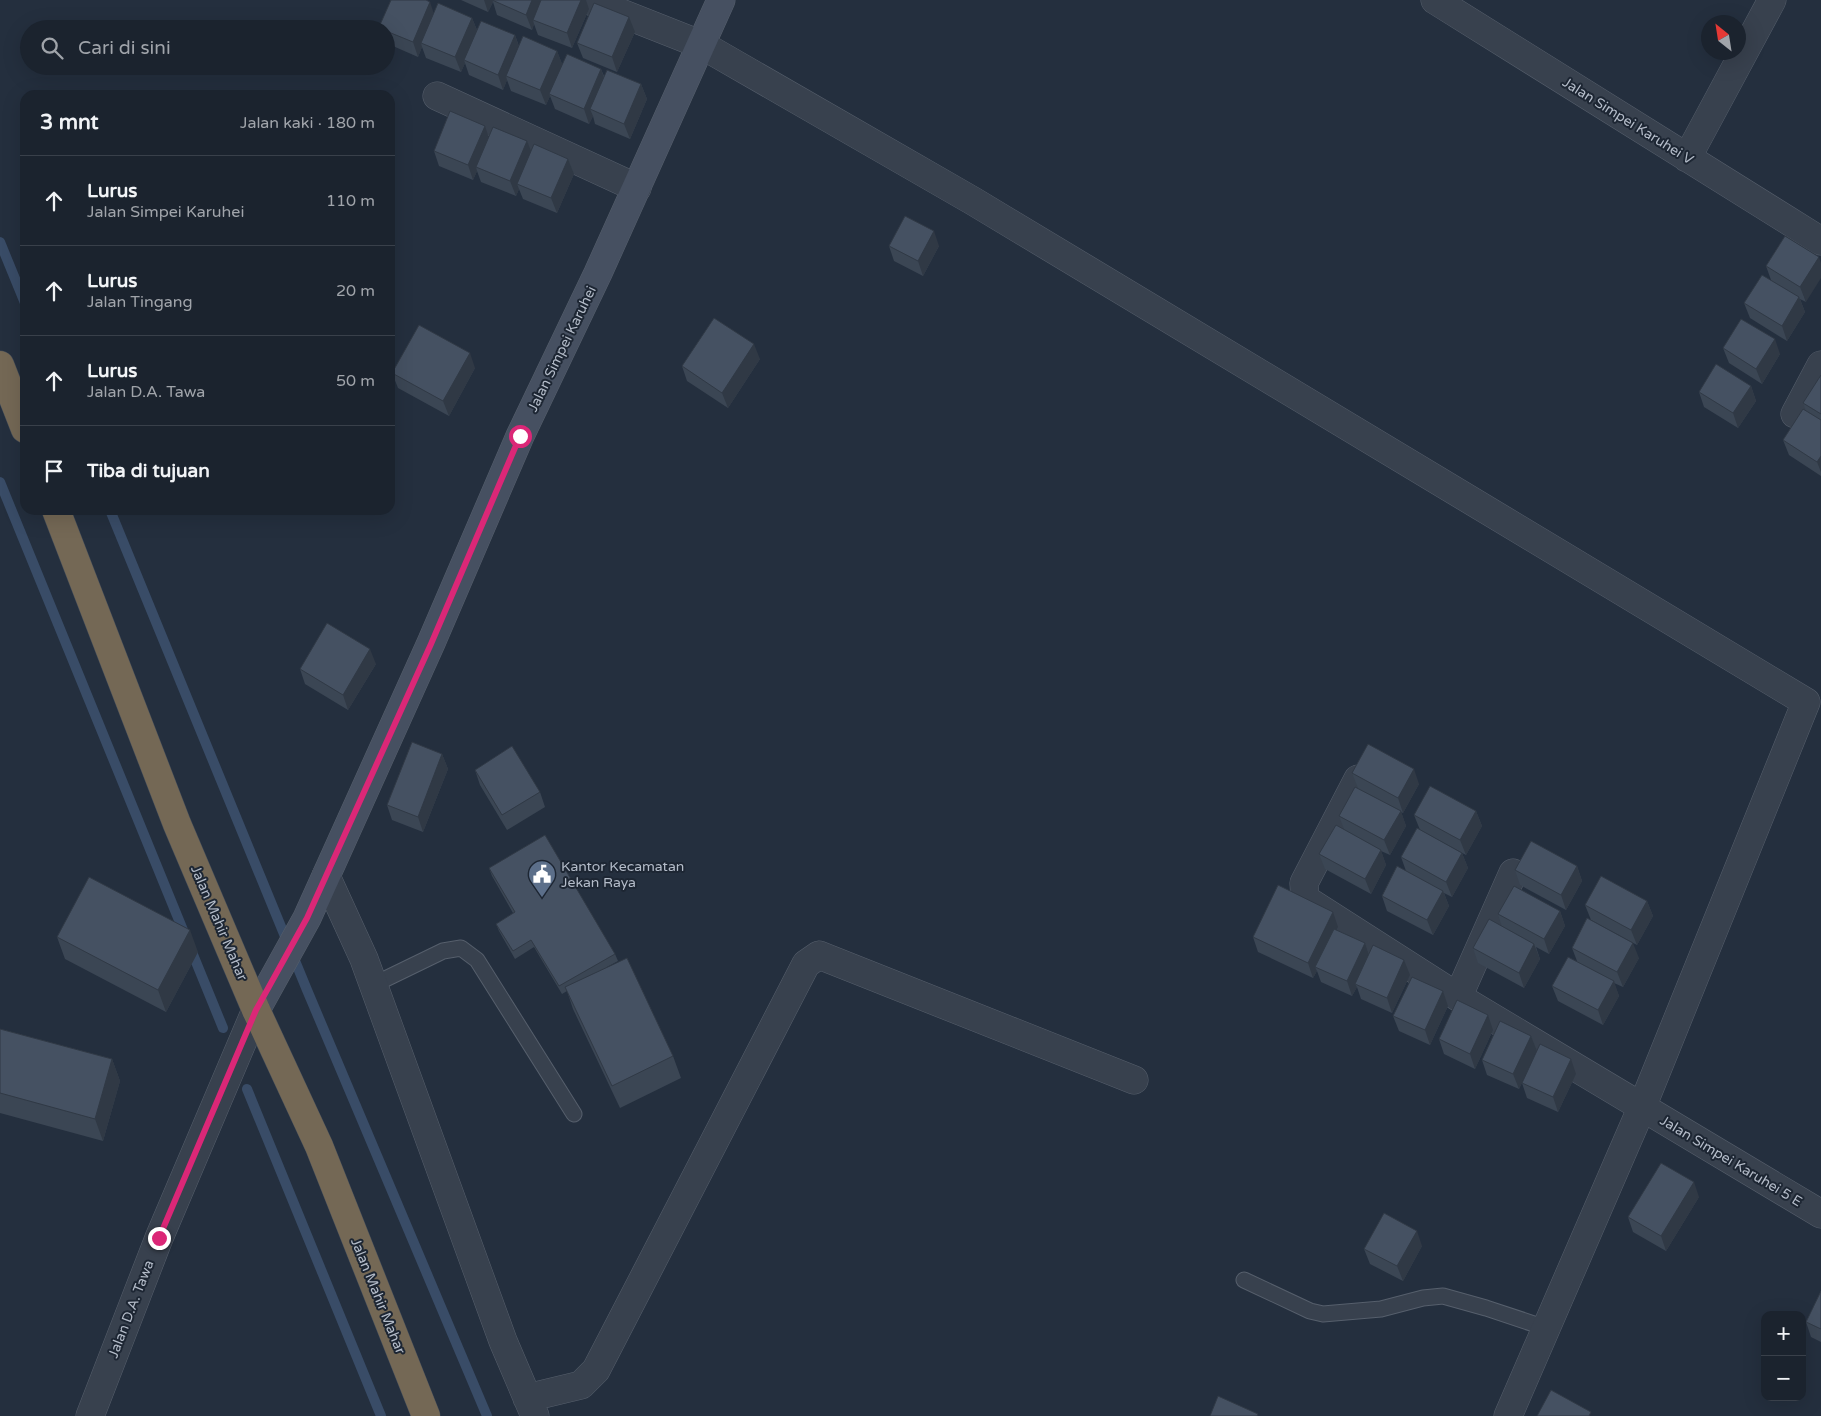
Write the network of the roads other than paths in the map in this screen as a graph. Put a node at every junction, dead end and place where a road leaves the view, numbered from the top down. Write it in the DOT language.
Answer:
graph roads {
  1 [pos="588,0"];
  2 [pos="721,0"];
  3 [pos="1435,0"];
  4 [pos="1772,0"];
  5 [pos="702,45"];
  6 [pos="438,96"];
  7 [pos="1687,158"];
  8 [pos="637,188"];
  9 [pos="1821,241"];
  10 [pos="0,365"];
  11 [pos="1821,365"];
  12 [pos="1795,414"];
  13 [pos="20,416"];
  14 [pos="58,515"];
  15 [pos="1814,707"];
  16 [pos="1358,779"];
  17 [pos="1514,873"];
  18 [pos="326,876"];
  19 [pos="373,985"];
  20 [pos="1458,997"];
  21 [pos="263,999"];
  22 [pos="1134,1080"];
  23 [pos="1642,1107"];
  24 [pos="574,1114"];
  25 [pos="1821,1214"];
  26 [pos="1244,1280"];
  27 [pos="1546,1328"];
  28 [pos="531,1407"];
  29 [pos="90,1416"];
  30 [pos="426,1416"];
  31 [pos="1508,1416"];
  1 -- 5 [label="street"];
  2 -- 5 [label="main road, Jalan Simpei Karuhei"];
  3 -- 7 [label="street, Jalan Simpei Karuhei V"];
  4 -- 7 [label="street"];
  5 -- 8 [label="main road, Jalan Simpei Karuhei"];
  5 -- 15 [label="street"];
  6 -- 8 [label="street"];
  7 -- 9 [label="street, Jalan Simpei Karuhei V"];
  8 -- 18 [label="main road, Jalan Simpei Karuhei"];
  10 -- 13 [label="highway"];
  11 -- 12 [label="street"];
  14 -- 21 [label="highway, Jalan Mahir Mahar"];
  15 -- 23 [label="street"];
  16 -- 20 [label="street, Jalan Simpei Karuhei 5 E"];
  17 -- 20 [label="street"];
  18 -- 19 [label="street"];
  18 -- 21 [label="main road, Jalan Simpei Karuhei"];
  19 -- 24 [label="lane"];
  19 -- 28 [label="street"];
  20 -- 23 [label="street, Jalan Simpei Karuhei 5 E"];
  21 -- 29 [label="street, Jalan D.A. Tawa"];
  21 -- 30 [label="highway, Jalan Mahir Mahar"];
  22 -- 28 [label="street"];
  23 -- 25 [label="street, Jalan Simpei Karuhei 5 E"];
  23 -- 27 [label="street"];
  26 -- 27 [label="lane"];
  27 -- 31 [label="street"];
}
